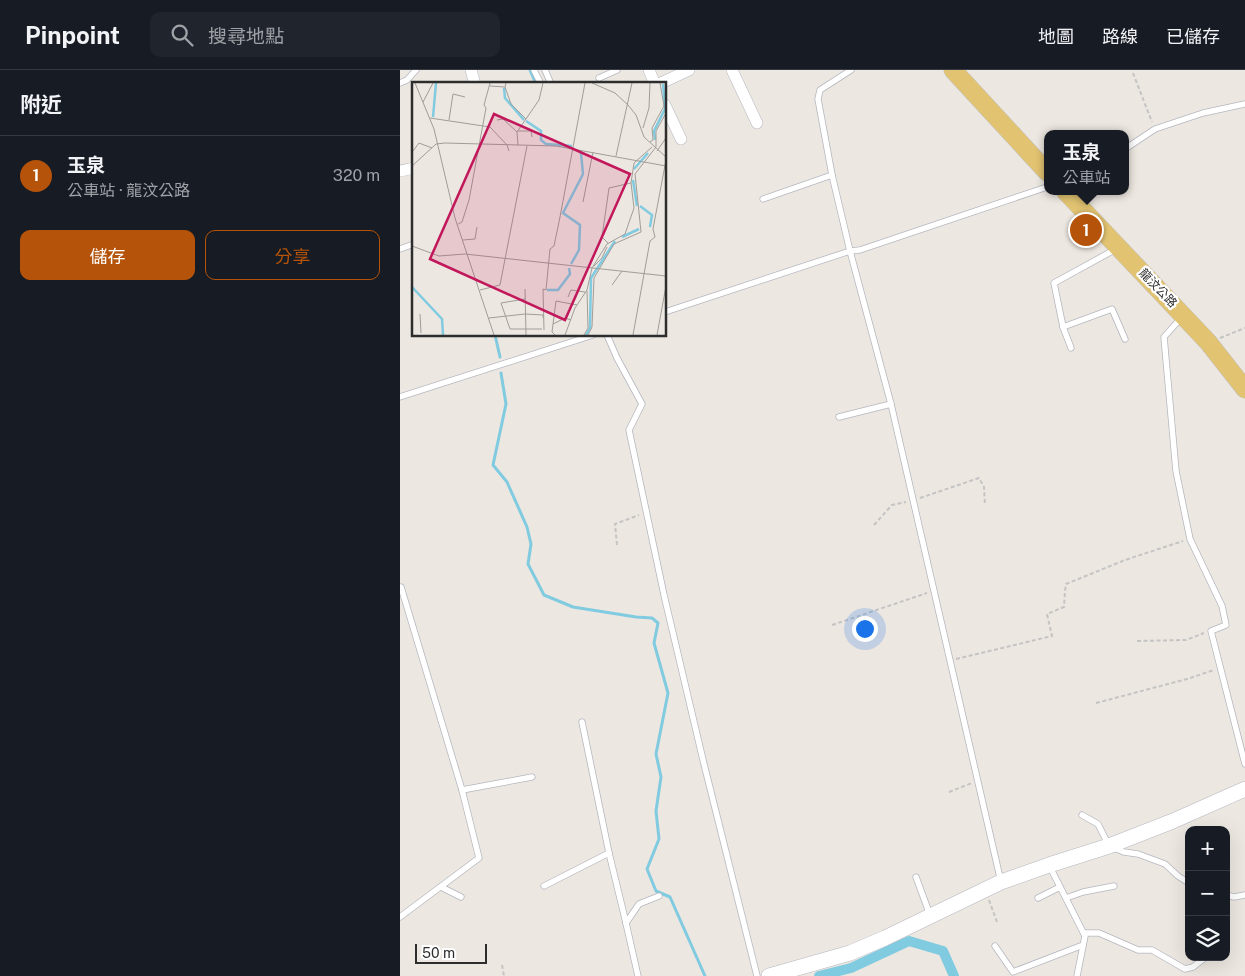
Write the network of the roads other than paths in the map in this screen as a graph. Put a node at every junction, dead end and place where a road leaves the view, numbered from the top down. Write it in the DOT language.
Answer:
graph roads {
  1 [pos="416,70"];
  2 [pos="534,70"];
  3 [pos="545,70"];
  4 [pos="616,70"];
  5 [pos="649,70"];
  6 [pos="689,70"];
  7 [pos="732,70"];
  8 [pos="851,70"];
  9 [pos="953,70"];
  10 [pos="599,78"];
  11 [pos="540,82"];
  12 [pos="550,82"];
  13 [pos="654,82"];
  14 [pos="663,82"];
  15 [pos="400,83"];
  16 [pos="1245,104"];
  17 [pos="666,107"];
  18 [pos="757,124"];
  19 [pos="681,139"];
  20 [pos="1129,146"];
  21 [pos="1044,169"];
  22 [pos="832,175"];
  23 [pos="1044,188"];
  24 [pos="1069,195"];
  25 [pos="764,199"];
  26 [pos="412,245"];
  27 [pos="1119,247"];
  28 [pos="400,249"];
  29 [pos="850,251"];
  30 [pos="666,312"];
  31 [pos="1184,315"];
  32 [pos="1063,326"];
  33 [pos="590,336"];
  34 [pos="607,336"];
  35 [pos="1125,339"];
  36 [pos="1071,348"];
  37 [pos="1245,389"];
  38 [pos="400,397"];
  39 [pos="891,404"];
  40 [pos="839,417"];
  41 [pos="400,587"];
  42 [pos="582,722"];
  43 [pos="1245,764"];
  44 [pos="532,777"];
  45 [pos="1245,789"];
  46 [pos="462,790"];
  47 [pos="1082,815"];
  48 [pos="1109,846"];
  49 [pos="609,853"];
  50 [pos="1049,865"];
  51 [pos="916,877"];
  52 [pos="1185,880"];
  53 [pos="1001,882"];
  54 [pos="544,886"];
  55 [pos="1060,886"];
  56 [pos="1114,886"];
  57 [pos="441,887"];
  58 [pos="1245,895"];
  59 [pos="659,896"];
  60 [pos="1230,896"];
  61 [pos="461,897"];
  62 [pos="1038,898"];
  63 [pos="1066,898"];
  64 [pos="931,916"];
  65 [pos="400,917"];
  66 [pos="626,923"];
  67 [pos="1084,933"];
  68 [pos="1083,945"];
  69 [pos="995,946"];
  70 [pos="1201,961"];
  71 [pos="638,976"];
  72 [pos="757,976"];
  73 [pos="769,976"];
  74 [pos="1077,976"];
  1 -- 15 [label="lane"];
  2 -- 11 [label="lane"];
  3 -- 12 [label="lane"];
  4 -- 10 [label="lane"];
  5 -- 13 [label="street"];
  6 -- 14 [label="street"];
  7 -- 18 [label="street"];
  8 -- 22 [label="lane"];
  9 -- 21 [label="main road"];
  16 -- 20 [label="lane"];
  17 -- 19 [label="street"];
  22 -- 25 [label="lane"];
  22 -- 29 [label="lane"];
  23 -- 29 [label="lane"];
  24 -- 27 [label="main road, 龍汶公路"];
  26 -- 28 [label="lane"];
  27 -- 31 [label="main road, 龍汶公路"];
  27 -- 32 [label="lane"];
  29 -- 30 [label="lane"];
  29 -- 39 [label="lane"];
  31 -- 37 [label="main road, 龍汶公路"];
  31 -- 43 [label="lane"];
  32 -- 35 [label="lane"];
  32 -- 36 [label="lane"];
  33 -- 38 [label="lane"];
  34 -- 72 [label="lane"];
  39 -- 40 [label="lane"];
  39 -- 53 [label="lane"];
  41 -- 46 [label="lane"];
  42 -- 49 [label="lane"];
  44 -- 46 [label="lane"];
  45 -- 48 [label="main road"];
  46 -- 57 [label="lane"];
  47 -- 48 [label="lane"];
  48 -- 50 [label="main road"];
  48 -- 52 [label="lane"];
  49 -- 54 [label="lane"];
  49 -- 66 [label="lane"];
  50 -- 53 [label="main road"];
  50 -- 55 [label="lane"];
  51 -- 64 [label="lane"];
  53 -- 64 [label="main road"];
  55 -- 62 [label="lane"];
  55 -- 63 [label="lane"];
  56 -- 63 [label="lane"];
  57 -- 61 [label="lane"];
  57 -- 65 [label="lane"];
  58 -- 60 [label="lane"];
  59 -- 66 [label="lane"];
  63 -- 67 [label="lane"];
  64 -- 73 [label="main road"];
  66 -- 71 [label="lane"];
  67 -- 68 [label="lane"];
  67 -- 70 [label="lane"];
  68 -- 69 [label="lane"];
  68 -- 74 [label="lane"];
}
